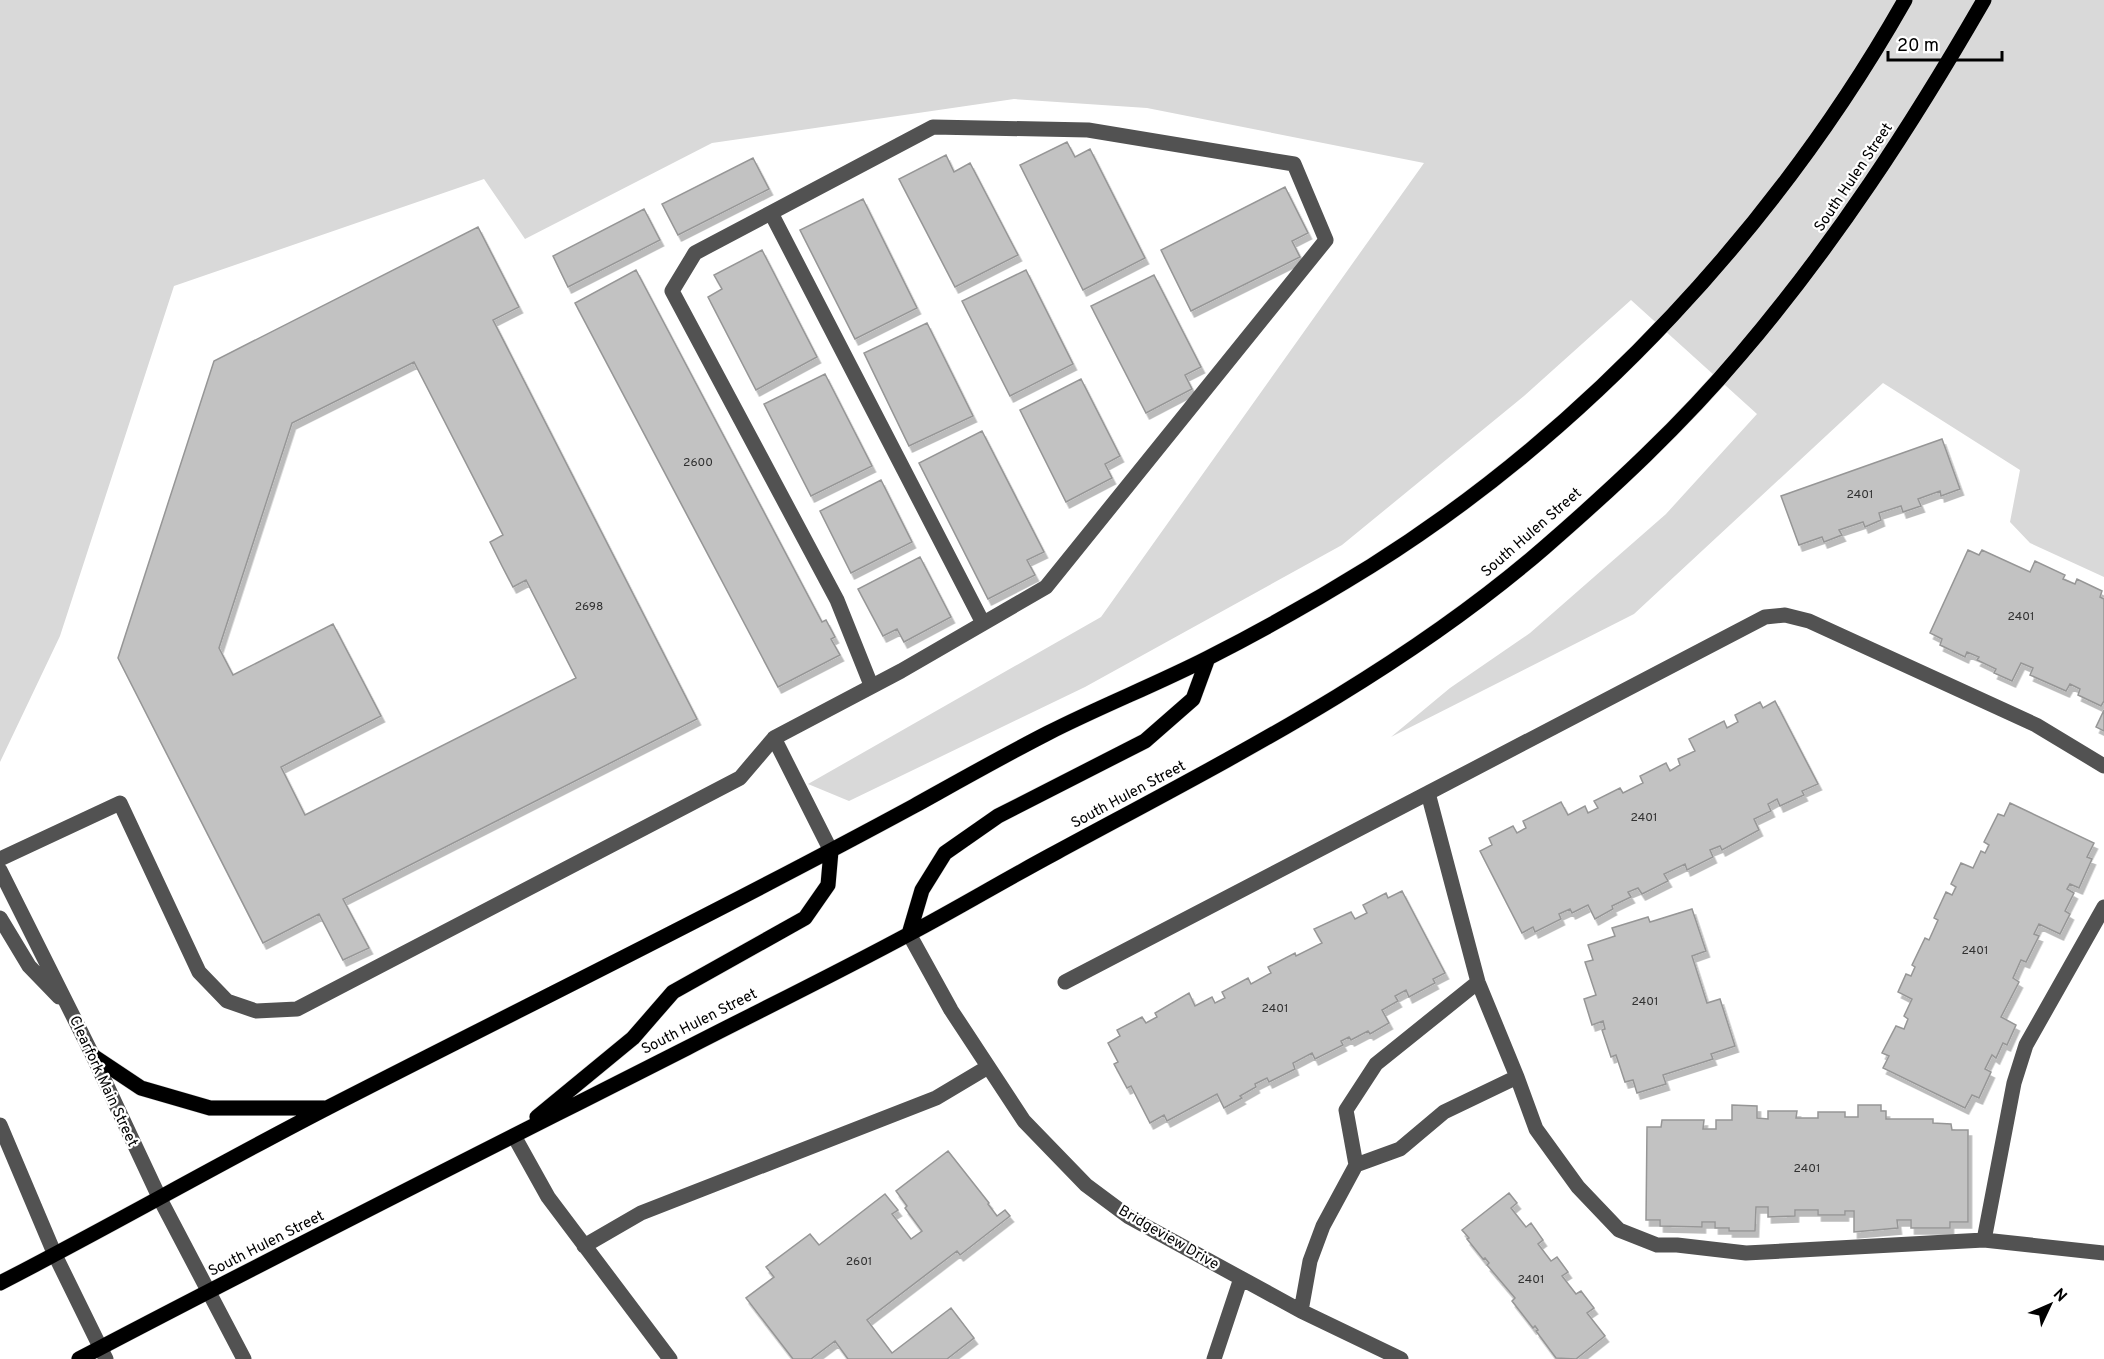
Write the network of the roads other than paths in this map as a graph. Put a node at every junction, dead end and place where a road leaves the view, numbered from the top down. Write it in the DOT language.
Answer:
graph roads {
  1 [pos="1905,0"];
  2 [pos="1984,0"];
  3 [pos="771,213"];
  4 [pos="983,623"];
  5 [pos="1208,658"];
  6 [pos="871,685"];
  7 [pos="774,738"];
  8 [pos="2104,766"];
  9 [pos="1428,794"];
  10 [pos="831,851"];
  11 [pos="0,860"];
  12 [pos="0,870"];
  13 [pos="2104,907"];
  14 [pos="0,918"];
  15 [pos="909,934"];
  16 [pos="1065,982"];
  17 [pos="1478,982"];
  18 [pos="69,1007"];
  19 [pos="93,1056"];
  20 [pos="988,1066"];
  21 [pos="1517,1077"];
  22 [pos="327,1108"];
  23 [pos="0,1125"];
  24 [pos="514,1136"];
  25 [pos="1356,1165"];
  26 [pos="160,1199"];
  27 [pos="1984,1240"];
  28 [pos="584,1246"];
  29 [pos="2104,1252"];
  30 [pos="55,1255"];
  31 [pos="1241,1278"];
  32 [pos="0,1283"];
  33 [pos="208,1293"];
  34 [pos="1301,1311"];
  35 [pos="103,1354"];
  36 [pos="79,1359"];
  37 [pos="244,1359"];
  38 [pos="670,1359"];
  39 [pos="1214,1359"];
  40 [pos="1401,1359"];
  1 -- 5 [label="main road"];
  2 -- 15 [label="main road, South Hulen Street"];
  3 -- 4 [label="street"];
  3 -- 4 [label="street"];
  3 -- 6 [label="street"];
  4 -- 6 [label="street"];
  5 -- 10 [label="main road"];
  5 -- 15 [label="main road"];
  6 -- 7 [label="street"];
  7 -- 10 [label="street"];
  7 -- 11 [label="street"];
  8 -- 9 [label="street"];
  9 -- 16 [label="street"];
  9 -- 17 [label="street"];
  10 -- 22 [label="main road"];
  10 -- 24 [label="main road"];
  12 -- 18 [label="street, Clearfork Main Street"];
  13 -- 27 [label="street"];
  14 -- 18 [label="street"];
  15 -- 20 [label="street, Bridgeview Drive"];
  15 -- 24 [label="main road, South Hulen Street"];
  17 -- 21 [label="street"];
  17 -- 25 [label="street"];
  18 -- 19 [label="street, Clearfork Main Street"];
  19 -- 22 [label="main road"];
  19 -- 26 [label="street, Clearfork Main Street"];
  20 -- 28 [label="street"];
  20 -- 31 [label="street, Bridgeview Drive"];
  21 -- 25 [label="street"];
  21 -- 27 [label="street"];
  22 -- 26 [label="main road"];
  23 -- 30 [label="street"];
  24 -- 28 [label="street"];
  24 -- 33 [label="main road, South Hulen Street"];
  25 -- 34 [label="street"];
  26 -- 30 [label="main road"];
  26 -- 33 [label="street, Clearfork Main Street"];
  27 -- 29 [label="street"];
  28 -- 38 [label="street"];
  30 -- 32 [label="main road"];
  30 -- 35 [label="street"];
  31 -- 34 [label="street, Bridgeview Drive"];
  31 -- 39 [label="street"];
  33 -- 35 [label="main road, South Hulen Street"];
  33 -- 37 [label="street, Clearfork Main Street"];
  34 -- 40 [label="street, Bridgeview Drive"];
  35 -- 36 [label="main road, South Hulen Street"];
}
